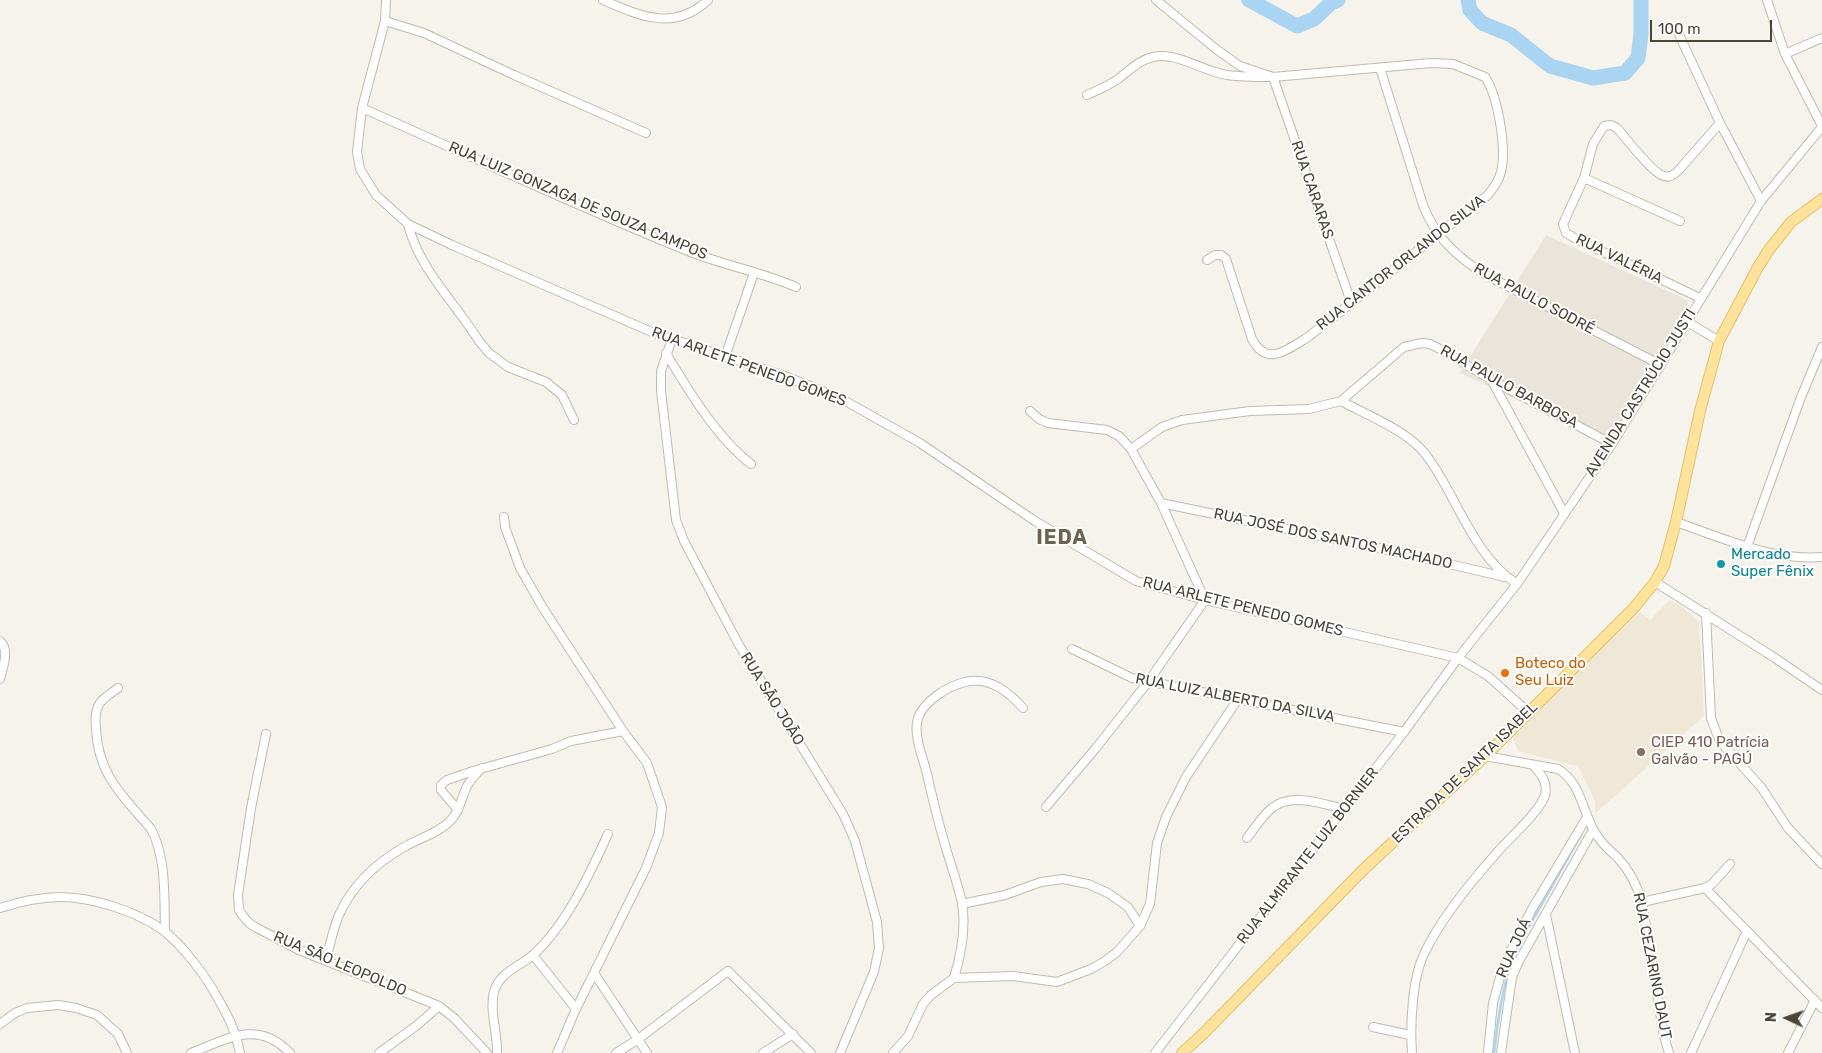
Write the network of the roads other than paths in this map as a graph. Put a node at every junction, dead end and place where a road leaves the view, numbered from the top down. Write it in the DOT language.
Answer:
graph roads {
  1 [pos="386,0"];
  2 [pos="603,0"];
  3 [pos="708,0"];
  4 [pos="1156,0"];
  5 [pos="1767,0"];
  6 [pos="385,21"];
  7 [pos="1676,28"];
  8 [pos="1822,38"];
  9 [pos="1785,54"];
  10 [pos="1380,68"];
  11 [pos="1274,77"];
  12 [pos="1087,95"];
  13 [pos="362,108"];
  14 [pos="1720,123"];
  15 [pos="1822,126"];
  16 [pos="646,133"];
  17 [pos="1584,178"];
  18 [pos="1822,199"];
  19 [pos="1761,201"];
  20 [pos="1680,221"];
  21 [pos="408,224"];
  22 [pos="1438,235"];
  23 [pos="1208,260"];
  24 [pos="754,273"];
  25 [pos="796,287"];
  26 [pos="1700,298"];
  27 [pos="1351,302"];
  28 [pos="1686,321"];
  29 [pos="672,339"];
  30 [pos="1719,341"];
  31 [pos="1822,347"];
  32 [pos="666,353"];
  33 [pos="725,357"];
  34 [pos="1661,365"];
  35 [pos="1492,380"];
  36 [pos="1342,401"];
  37 [pos="1030,411"];
  38 [pos="574,420"];
  39 [pos="1612,444"];
  40 [pos="1132,448"];
  41 [pos="751,464"];
  42 [pos="1161,502"];
  43 [pos="1564,514"];
  44 [pos="504,517"];
  45 [pos="1676,522"];
  46 [pos="1747,547"];
  47 [pos="1822,557"];
  48 [pos="1505,577"];
  49 [pos="1655,582"];
  50 [pos="1517,584"];
  51 [pos="1205,600"];
  52 [pos="1706,613"];
  53 [pos="0,641"];
  54 [pos="1072,649"];
  55 [pos="1458,658"];
  56 [pos="0,679"];
  57 [pos="1148,682"];
  58 [pos="118,688"];
  59 [pos="1822,690"];
  60 [pos="1238,699"];
  61 [pos="1023,708"];
  62 [pos="1528,712"];
  63 [pos="623,731"];
  64 [pos="1404,732"];
  65 [pos="266,734"];
  66 [pos="1485,756"];
  67 [pos="1533,765"];
  68 [pos="482,768"];
  69 [pos="1046,807"];
  70 [pos="1344,809"];
  71 [pos="458,810"];
  72 [pos="1587,817"];
  73 [pos="1593,830"];
  74 [pos="608,834"];
  75 [pos="1246,838"];
  76 [pos="1571,856"];
  77 [pos="1730,864"];
  78 [pos="1822,864"];
  79 [pos="1705,888"];
  80 [pos="1642,902"];
  81 [pos="962,904"];
  82 [pos="0,908"];
  83 [pos="1546,914"];
  84 [pos="1140,926"];
  85 [pos="1748,931"];
  86 [pos="165,932"];
  87 [pos="533,955"];
  88 [pos="326,960"];
  89 [pos="594,973"];
  90 [pos="954,978"];
  91 [pos="1815,1000"];
  92 [pos="439,1006"];
  93 [pos="1822,1008"];
  94 [pos="576,1009"];
  95 [pos="0,1024"];
  96 [pos="1373,1027"];
  97 [pos="793,1034"];
  98 [pos="237,1035"];
  99 [pos="1410,1035"];
  100 [pos="637,1040"];
  101 [pos="126,1053"];
  102 [pos="191,1053"];
  103 [pos="240,1053"];
  104 [pos="290,1053"];
  105 [pos="380,1053"];
  106 [pos="487,1053"];
  107 [pos="498,1053"];
  108 [pos="556,1053"];
  109 [pos="616,1053"];
  110 [pos="647,1053"];
  111 [pos="763,1053"];
  112 [pos="811,1053"];
  113 [pos="840,1053"];
  114 [pos="893,1053"];
  115 [pos="1155,1053"];
  116 [pos="1182,1053"];
  117 [pos="1412,1053"];
  118 [pos="1488,1053"];
  119 [pos="1501,1053"];
  120 [pos="1575,1053"];
  121 [pos="1669,1053"];
  122 [pos="1691,1053"];
  123 [pos="1788,1053"];
  1 -- 6 [label="street, RUA ARLETE PENEDO GOMES"];
  2 -- 3 [label="street"];
  4 -- 11 [label="street, RUA CANTOR ORLANDO SILVA"];
  5 -- 9 [label="street"];
  6 -- 13 [label="street, RUA ARLETE PENEDO GOMES"];
  6 -- 16 [label="street"];
  7 -- 14 [label="street"];
  8 -- 9 [label="street"];
  9 -- 15 [label="street"];
  10 -- 11 [label="street, RUA CANTOR ORLANDO SILVA"];
  10 -- 22 [label="street, RUA PAULO SODRÉ"];
  10 -- 22 [label="street, RUA CANTOR ORLANDO SILVA"];
  11 -- 12 [label="street"];
  11 -- 27 [label="street, RUA CARARAS"];
  13 -- 21 [label="street, RUA ARLETE PENEDO GOMES"];
  13 -- 24 [label="street, RUA LUIZ GONZAGA DE SOUZA CAMPOS"];
  14 -- 17 [label="street, RUA VALÉRIA"];
  14 -- 19 [label="street"];
  15 -- 19 [label="street, AVENIDA CASTRÚCIO JUSTI"];
  17 -- 20 [label="street"];
  17 -- 26 [label="street, RUA VALÉRIA"];
  18 -- 30 [label="main road, ESTRADA DE SANTA ISABEL"];
  19 -- 26 [label="street, AVENIDA CASTRÚCIO JUSTI"];
  21 -- 29 [label="street, RUA ARLETE PENEDO GOMES"];
  21 -- 38 [label="street"];
  22 -- 27 [label="street, RUA CANTOR ORLANDO SILVA"];
  22 -- 34 [label="street, RUA PAULO SODRÉ"];
  23 -- 27 [label="street, RUA CANTOR ORLANDO SILVA"];
  24 -- 25 [label="street, RUA LUIZ GONZAGA DE SOUZA CAMPOS"];
  24 -- 33 [label="street"];
  26 -- 28 [label="street, AVENIDA CASTRÚCIO JUSTI"];
  28 -- 30 [label="street"];
  28 -- 34 [label="street, AVENIDA CASTRÚCIO JUSTI"];
  29 -- 32 [label="street, RUA SÃO JOÃO"];
  29 -- 33 [label="street, RUA ARLETE PENEDO GOMES"];
  30 -- 45 [label="main road, ESTRADA DE SANTA ISABEL"];
  31 -- 46 [label="street"];
  32 -- 41 [label="street"];
  32 -- 113 [label="street, RUA SÃO JOÃO"];
  33 -- 51 [label="street, RUA ARLETE PENEDO GOMES"];
  34 -- 39 [label="street, AVENIDA CASTRÚCIO JUSTI"];
  35 -- 36 [label="street, RUA PAULO BARBOSA"];
  35 -- 39 [label="street, RUA PAULO BARBOSA"];
  35 -- 43 [label="street"];
  36 -- 40 [label="street, RUA PAULO BARBOSA"];
  36 -- 48 [label="street"];
  37 -- 40 [label="street"];
  39 -- 43 [label="street, AVENIDA CASTRÚCIO JUSTI"];
  40 -- 42 [label="street"];
  42 -- 48 [label="street, RUA JOSÉ DOS SANTOS MACHADO"];
  42 -- 51 [label="street"];
  43 -- 50 [label="street, AVENIDA CASTRÚCIO JUSTI"];
  44 -- 63 [label="street"];
  45 -- 46 [label="street"];
  45 -- 49 [label="main road, ESTRADA DE SANTA ISABEL"];
  46 -- 47 [label="street"];
  48 -- 50 [label="street"];
  49 -- 52 [label="street"];
  49 -- 62 [label="main road, ESTRADA DE SANTA ISABEL"];
  50 -- 55 [label="street, AVENIDA CASTRÚCIO JUSTI"];
  51 -- 55 [label="street, RUA ARLETE PENEDO GOMES"];
  51 -- 57 [label="street"];
  52 -- 59 [label="street"];
  52 -- 78 [label="street"];
  53 -- 56 [label="street"];
  54 -- 57 [label="street, RUA LUIZ ALBERTO DA SILVA"];
  55 -- 62 [label="street, RUA ARLETE PENEDO GOMES"];
  55 -- 64 [label="street, RUA ALMIRANTE LUIZ BORNIER"];
  57 -- 60 [label="street, RUA LUIZ ALBERTO DA SILVA"];
  57 -- 69 [label="street"];
  58 -- 86 [label="street"];
  60 -- 64 [label="street, RUA LUIZ ALBERTO DA SILVA"];
  60 -- 84 [label="street"];
  61 -- 81 [label="street"];
  62 -- 66 [label="main road, ESTRADA DE SANTA ISABEL"];
  63 -- 68 [label="street"];
  63 -- 89 [label="street"];
  64 -- 70 [label="street, RUA ALMIRANTE LUIZ BORNIER"];
  65 -- 88 [label="street, RUA SÃO LEOPOLDO"];
  66 -- 67 [label="street, RUA CEZARINO DAUT"];
  66 -- 116 [label="main road, ESTRADA DE SANTA ISABEL"];
  67 -- 72 [label="street, RUA CEZARINO DAUT"];
  67 -- 99 [label="street"];
  68 -- 71 [label="street"];
  68 -- 71 [label="street"];
  70 -- 75 [label="street"];
  70 -- 115 [label="street, RUA ALMIRANTE LUIZ BORNIER"];
  71 -- 88 [label="street"];
  72 -- 73 [label="street, RUA CEZARINO DAUT"];
  72 -- 76 [label="street, RUA JOÁ"];
  73 -- 76 [label="street, RUA JOÁ"];
  73 -- 80 [label="street, RUA CEZARINO DAUT"];
  74 -- 87 [label="street"];
  76 -- 83 [label="street, RUA JOÁ"];
  76 -- 118 [label="street, RUA JOÁ"];
  77 -- 79 [label="street"];
  79 -- 80 [label="street"];
  79 -- 85 [label="street"];
  80 -- 121 [label="street, RUA CEZARINO DAUT"];
  81 -- 84 [label="street"];
  81 -- 90 [label="street"];
  82 -- 86 [label="street"];
  83 -- 119 [label="street, RUA JOÁ"];
  83 -- 120 [label="street"];
  84 -- 90 [label="street"];
  85 -- 91 [label="street"];
  85 -- 122 [label="street"];
  86 -- 98 [label="street"];
  87 -- 94 [label="street"];
  87 -- 107 [label="street"];
  88 -- 92 [label="street, RUA SÃO LEOPOLDO"];
  89 -- 94 [label="street"];
  89 -- 100 [label="street"];
  90 -- 114 [label="street"];
  91 -- 93 [label="street"];
  91 -- 123 [label="street"];
  92 -- 105 [label="street"];
  92 -- 106 [label="street, RUA SÃO LEOPOLDO"];
  94 -- 108 [label="street"];
  95 -- 101 [label="street"];
  96 -- 99 [label="street"];
  97 -- 100 [label="street"];
  97 -- 111 [label="street"];
  97 -- 112 [label="street"];
  98 -- 102 [label="street"];
  98 -- 103 [label="street"];
  98 -- 104 [label="street"];
  99 -- 117 [label="street"];
  100 -- 109 [label="street"];
  100 -- 110 [label="street"];
}
